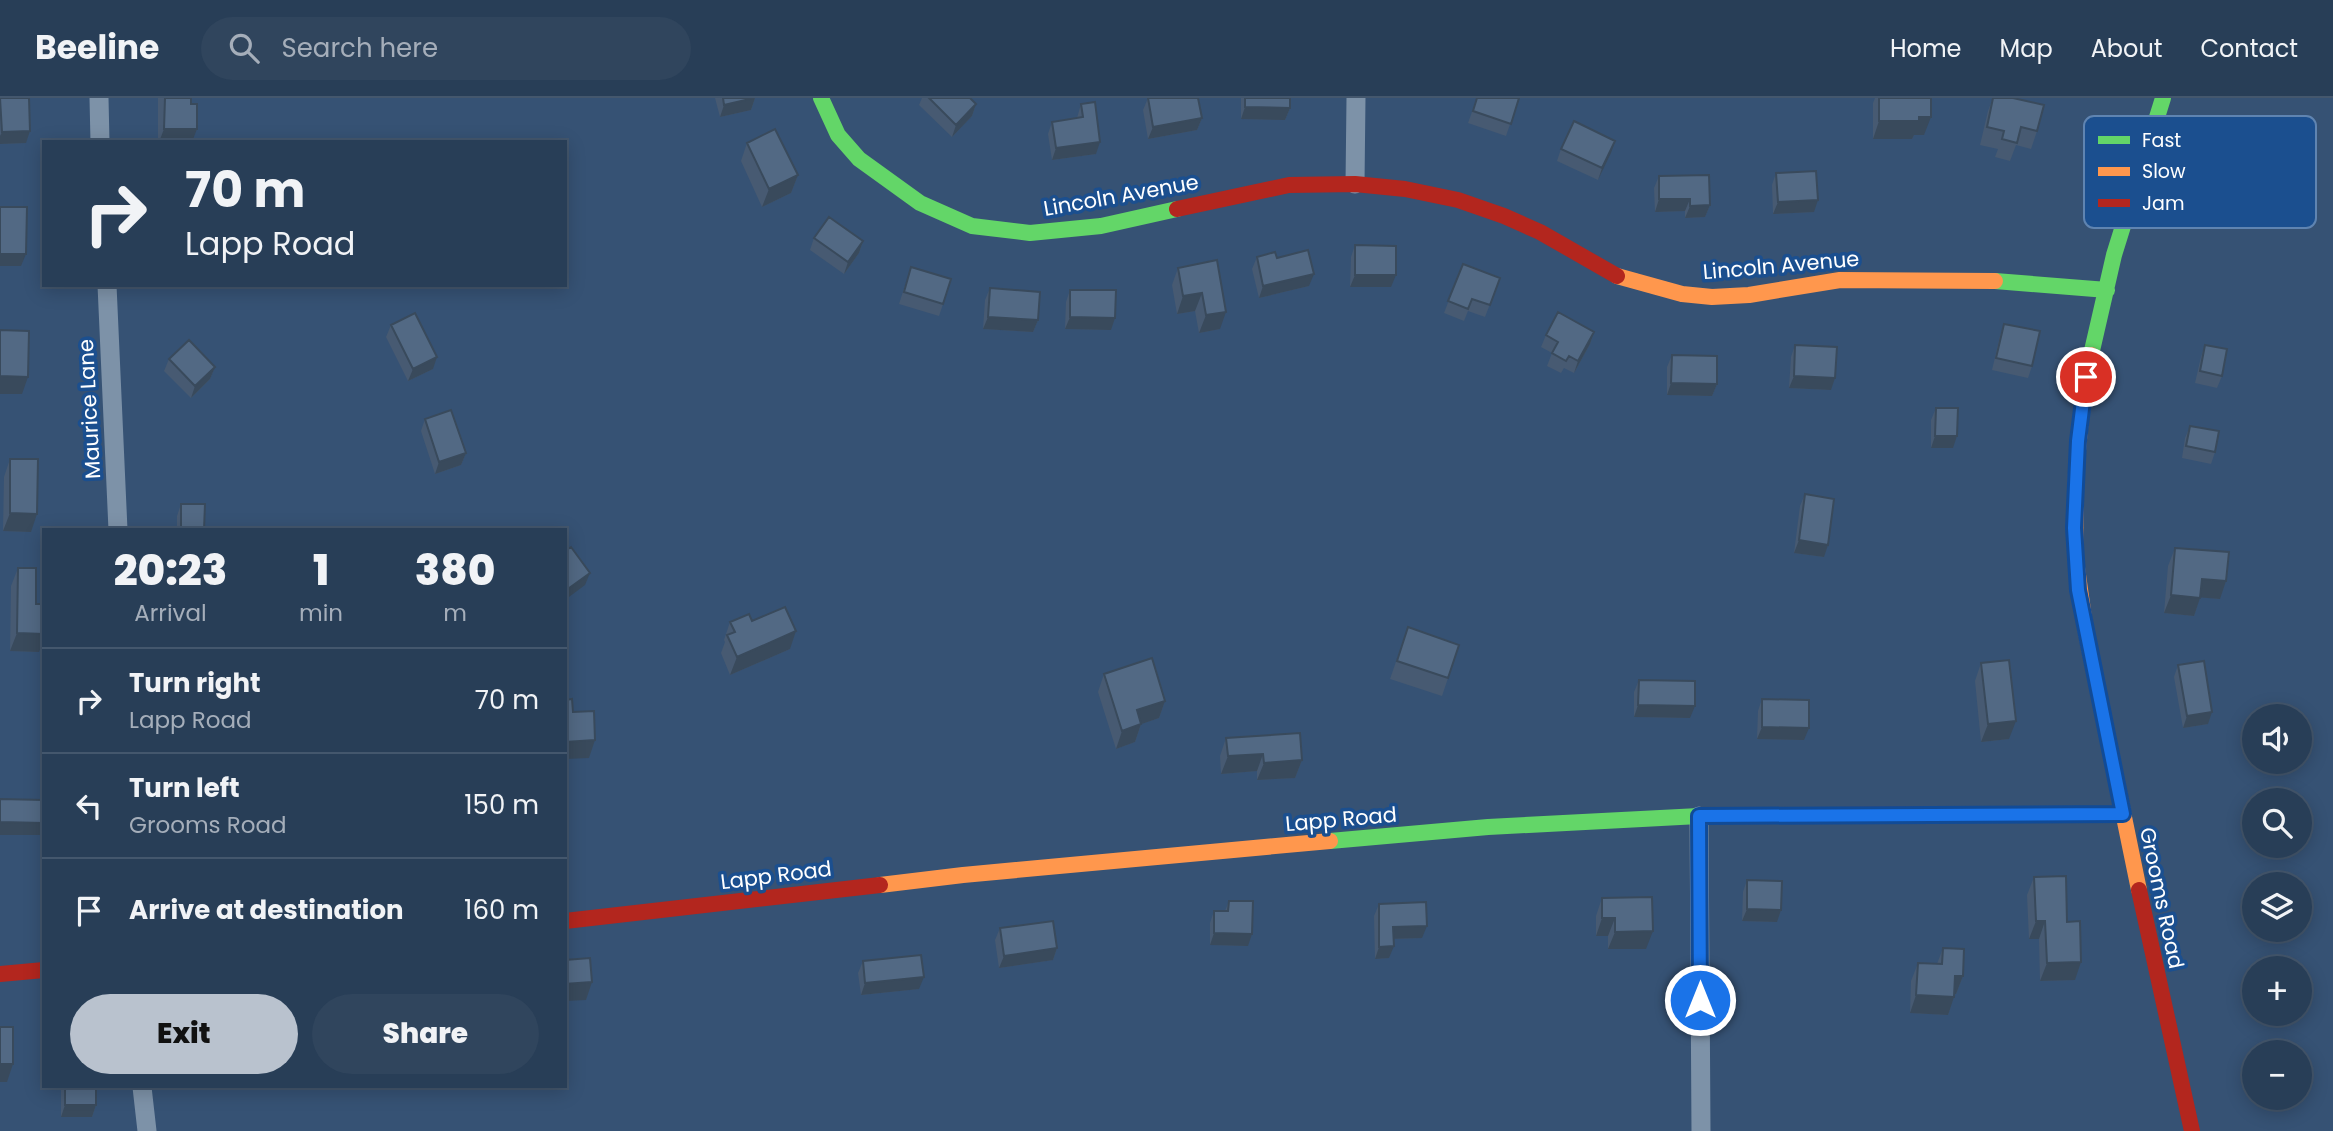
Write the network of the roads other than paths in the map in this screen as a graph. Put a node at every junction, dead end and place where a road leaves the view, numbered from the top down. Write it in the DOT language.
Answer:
graph roads {
  1 [pos="99,98"];
  2 [pos="821,98"];
  3 [pos="1356,98"];
  4 [pos="2163,98"];
  5 [pos="2157,116"];
  6 [pos="100,140"];
  7 [pos="1355,184"];
  8 [pos="2122,228"];
  9 [pos="107,287"];
  10 [pos="2106,290"];
  11 [pos="118,528"];
  12 [pos="2123,814"];
  13 [pos="1699,816"];
  14 [pos="567,921"];
  15 [pos="42,970"];
  16 [pos="0,974"];
  17 [pos="142,1088"];
  18 [pos="148,1131"];
  19 [pos="1701,1131"];
  20 [pos="2192,1131"];
  1 -- 6 [label="street"];
  2 -- 7 [label="street, Lincoln Avenue"];
  3 -- 7 [label="street"];
  4 -- 5 [label="street, Grooms Road"];
  7 -- 10 [label="street, Lincoln Avenue"];
  8 -- 10 [label="street, Grooms Road"];
  9 -- 11 [label="street, Maurice Lane"];
  10 -- 12 [label="street, Grooms Road"];
  12 -- 13 [label="street, Lapp Road"];
  12 -- 20 [label="street, Grooms Road"];
  13 -- 14 [label="street, Lapp Road"];
  13 -- 19 [label="street"];
  15 -- 16 [label="street"];
  17 -- 18 [label="street"];
}
